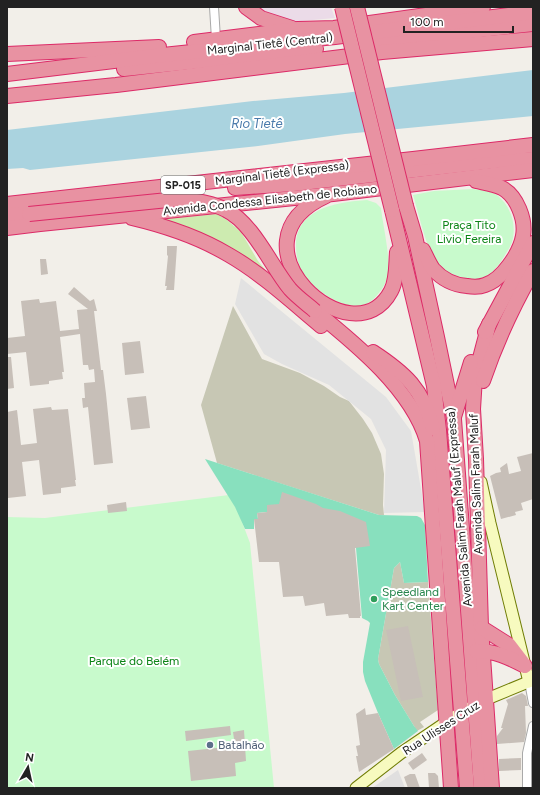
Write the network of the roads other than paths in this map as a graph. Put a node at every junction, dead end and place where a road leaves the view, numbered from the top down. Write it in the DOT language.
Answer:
graph roads {
  1 [pos="214,7"];
  2 [pos="246,7"];
  3 [pos="342,7"];
  4 [pos="357,7"];
  5 [pos="430,7"];
  6 [pos="483,7"];
  7 [pos="533,12"];
  8 [pos="406,18"];
  9 [pos="533,24"];
  10 [pos="298,29"];
  11 [pos="216,39"];
  12 [pos="533,39"];
  13 [pos="7,54"];
  14 [pos="163,54"];
  15 [pos="7,58"];
  16 [pos="7,74"];
  17 [pos="7,82"];
  18 [pos="7,96"];
  19 [pos="533,145"];
  20 [pos="533,152"];
  21 [pos="533,159"];
  22 [pos="495,161"];
  23 [pos="533,170"];
  24 [pos="461,179"];
  25 [pos="173,186"];
  26 [pos="333,194"];
  27 [pos="7,204"];
  28 [pos="7,215"];
  29 [pos="122,215"];
  30 [pos="7,228"];
  31 [pos="415,236"];
  32 [pos="398,240"];
  33 [pos="532,246"];
  34 [pos="533,271"];
  35 [pos="320,314"];
  36 [pos="491,320"];
  37 [pos="397,389"];
  38 [pos="473,409"];
  39 [pos="454,419"];
  40 [pos="476,459"];
  41 [pos="441,461"];
  42 [pos="450,570"];
  43 [pos="466,574"];
  44 [pos="439,604"];
  45 [pos="481,627"];
  46 [pos="477,651"];
  47 [pos="456,653"];
  48 [pos="443,658"];
  49 [pos="529,675"];
  50 [pos="481,701"];
  51 [pos="533,703"];
  52 [pos="460,713"];
  53 [pos="447,721"];
  54 [pos="533,726"];
  55 [pos="530,769"];
  56 [pos="356,788"];
  57 [pos="451,788"];
  58 [pos="467,788"];
  59 [pos="481,788"];
  60 [pos="492,788"];
  61 [pos="527,788"];
  1 -- 11 [label="street"];
  2 -- 10 [label="highway"];
  3 -- 32 [label="highway, bridge"];
  4 -- 31 [label="highway, Avenida Salim Farah Maluf (Expressa), bridge"];
  5 -- 8 [label="highway"];
  6 -- 8 [label="highway"];
  7 -- 14 [label="highway, Marginal Tietê (Central)"];
  8 -- 10 [label="highway"];
  9 -- 17 [label="highway, Marginal Tietê (Central)"];
  10 -- 11 [label="highway"];
  11 -- 13 [label="highway"];
  12 -- 18 [label="highway"];
  14 -- 15 [label="highway"];
  14 -- 16 [label="highway, Marginal Tietê (Central)"];
  19 -- 25 [label="highway, Marginal Tietê (Expressa) / SP-015"];
  20 -- 22 [label="highway, SP-015"];
  21 -- 22 [label="highway"];
  22 -- 25 [label="highway, SP-015"];
  23 -- 24 [label="highway, Avenida Condessa Elisabeth de Robiano"];
  24 -- 26 [label="highway, Avenida Condessa Elisabeth de Robiano"];
  24 -- 31 [label="highway"];
  25 -- 27 [label="highway, Marginal Tietê (Expressa) / SP-015"];
  26 -- 29 [label="highway, Avenida Condessa Elisabeth de Robiano"];
  26 -- 32 [label="highway"];
  28 -- 35 [label="highway, bridge"];
  29 -- 30 [label="highway, Avenida Condessa Elisabeth de Robiano"];
  29 -- 37 [label="highway"];
  31 -- 39 [label="highway, Avenida Salim Farah Maluf (Expressa)"];
  32 -- 41 [label="highway"];
  33 -- 36 [label="highway"];
  34 -- 38 [label="highway"];
  35 -- 37 [label="highway"];
  35 -- 41 [label="highway"];
  36 -- 38 [label="highway, Avenida Salim Farah Maluf"];
  36 -- 39 [label="highway"];
  37 -- 44 [label="highway"];
  38 -- 40 [label="highway, Avenida Salim Farah Maluf"];
  39 -- 43 [label="highway, Avenida Salim Farah Maluf (Expressa)"];
  40 -- 45 [label="highway, Avenida Salim Farah Maluf"];
  40 -- 49 [label="street"];
  41 -- 42 [label="highway"];
  42 -- 44 [label="highway"];
  42 -- 47 [label="highway"];
  43 -- 45 [label="highway"];
  43 -- 46 [label="highway, Avenida Salim Farah Maluf (Expressa)"];
  44 -- 48 [label="highway"];
  45 -- 46 [label="highway, Avenida Salim Farah Maluf"];
  45 -- 49 [label="highway"];
  46 -- 47 [label="highway"];
  46 -- 49 [label="highway"];
  46 -- 50 [label="highway, Avenida Salim Farah Maluf (Expressa)"];
  47 -- 48 [label="highway"];
  47 -- 52 [label="highway"];
  48 -- 53 [label="highway"];
  49 -- 50 [label="street, Rua Ulisses Cruz"];
  49 -- 51 [label="street"];
  50 -- 52 [label="street, Rua Ulisses Cruz"];
  50 -- 59 [label="highway, Avenida Salim Farah Maluf (Expressa)"];
  50 -- 60 [label="highway"];
  52 -- 53 [label="street, Rua Ulisses Cruz"];
  52 -- 58 [label="highway"];
  53 -- 56 [label="street, Rua Ulisses Cruz"];
  53 -- 57 [label="highway"];
  54 -- 55 [label="street"];
  55 -- 61 [label="street"];
}
